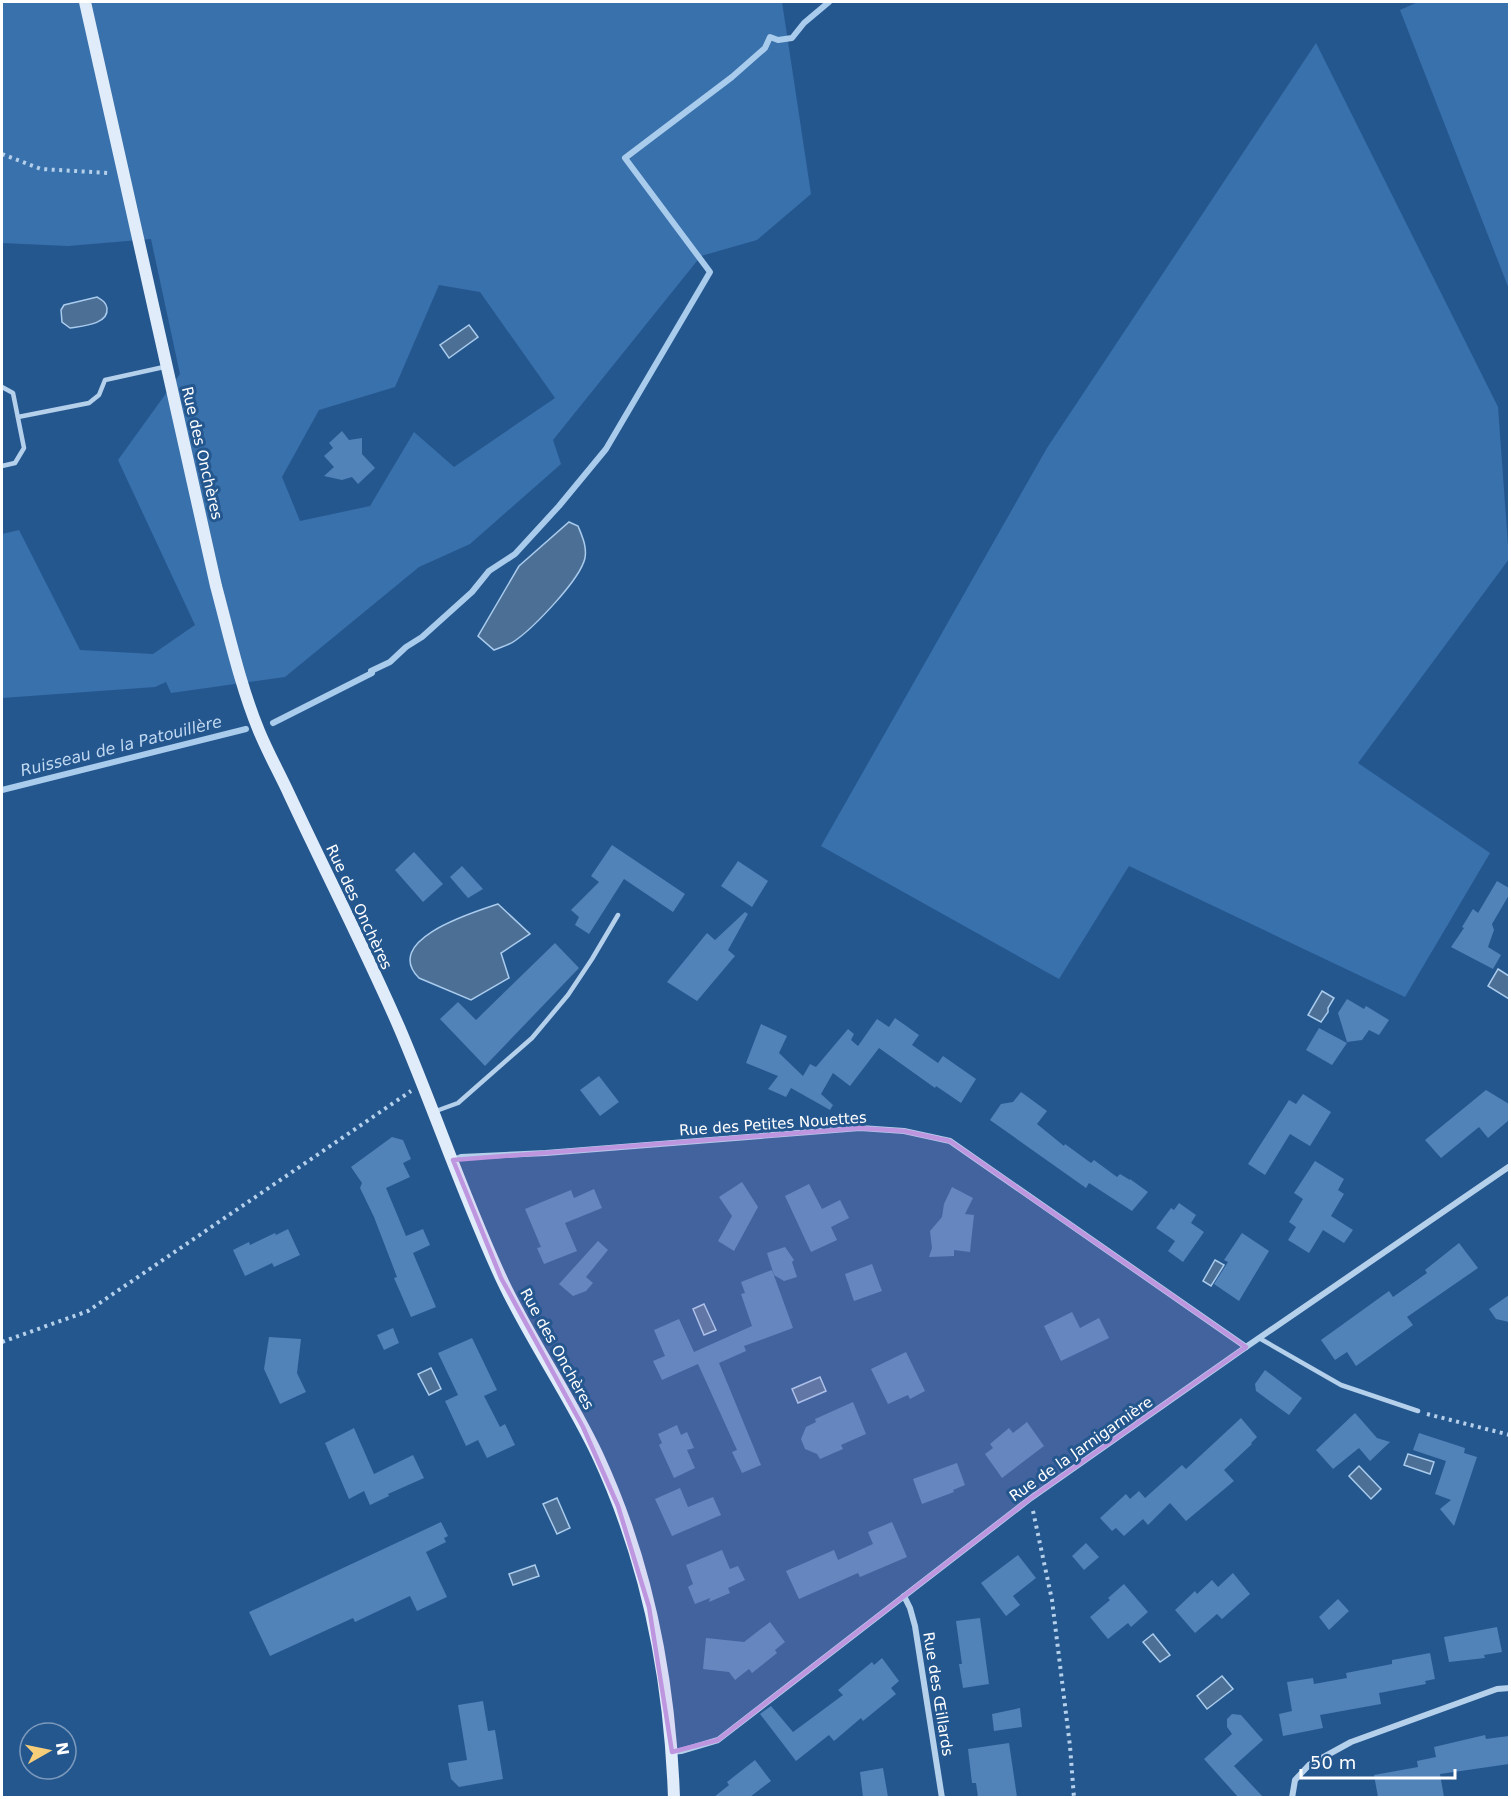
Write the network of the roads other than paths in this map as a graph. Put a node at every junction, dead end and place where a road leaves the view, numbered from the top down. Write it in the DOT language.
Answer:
graph roads {
  1 [pos="85,2"];
  2 [pos="167,367"];
  3 [pos="2,387"];
  4 [pos="18,417"];
  5 [pos="2,466"];
  6 [pos="618,915"];
  7 [pos="433,1112"];
  8 [pos="453,1160"];
  9 [pos="1509,1166"];
  10 [pos="1259,1338"];
  11 [pos="1246,1347"];
  12 [pos="1418,1411"];
  13 [pos="904,1596"];
  14 [pos="1509,1688"];
  15 [pos="672,1752"];
  16 [pos="674,1797"];
  17 [pos="942,1797"];
  18 [pos="1293,1797"];
  1 -- 2 [label="street, Rue des Onchères"];
  2 -- 4 [label="lane"];
  2 -- 7 [label="street, Rue des Onchères"];
  3 -- 4 [label="lane"];
  4 -- 5 [label="lane"];
  6 -- 7 [label="lane"];
  7 -- 8 [label="street, Rue des Onchères"];
  8 -- 11 [label="street, Rue des Petites Nouettes"];
  8 -- 15 [label="street, Rue des Onchères"];
  9 -- 10 [label="street, Rue de la Jarnigarnière"];
  10 -- 11 [label="street, Rue de la Jarnigarnière"];
  10 -- 12 [label="lane"];
  11 -- 13 [label="street, Rue de la Jarnigarnière"];
  13 -- 15 [label="street, Rue de la Jarnigarnière"];
  13 -- 17 [label="street, Rue des Œillards"];
  14 -- 18 [label="street"];
  15 -- 16 [label="street, Rue des Onchères"];
}
